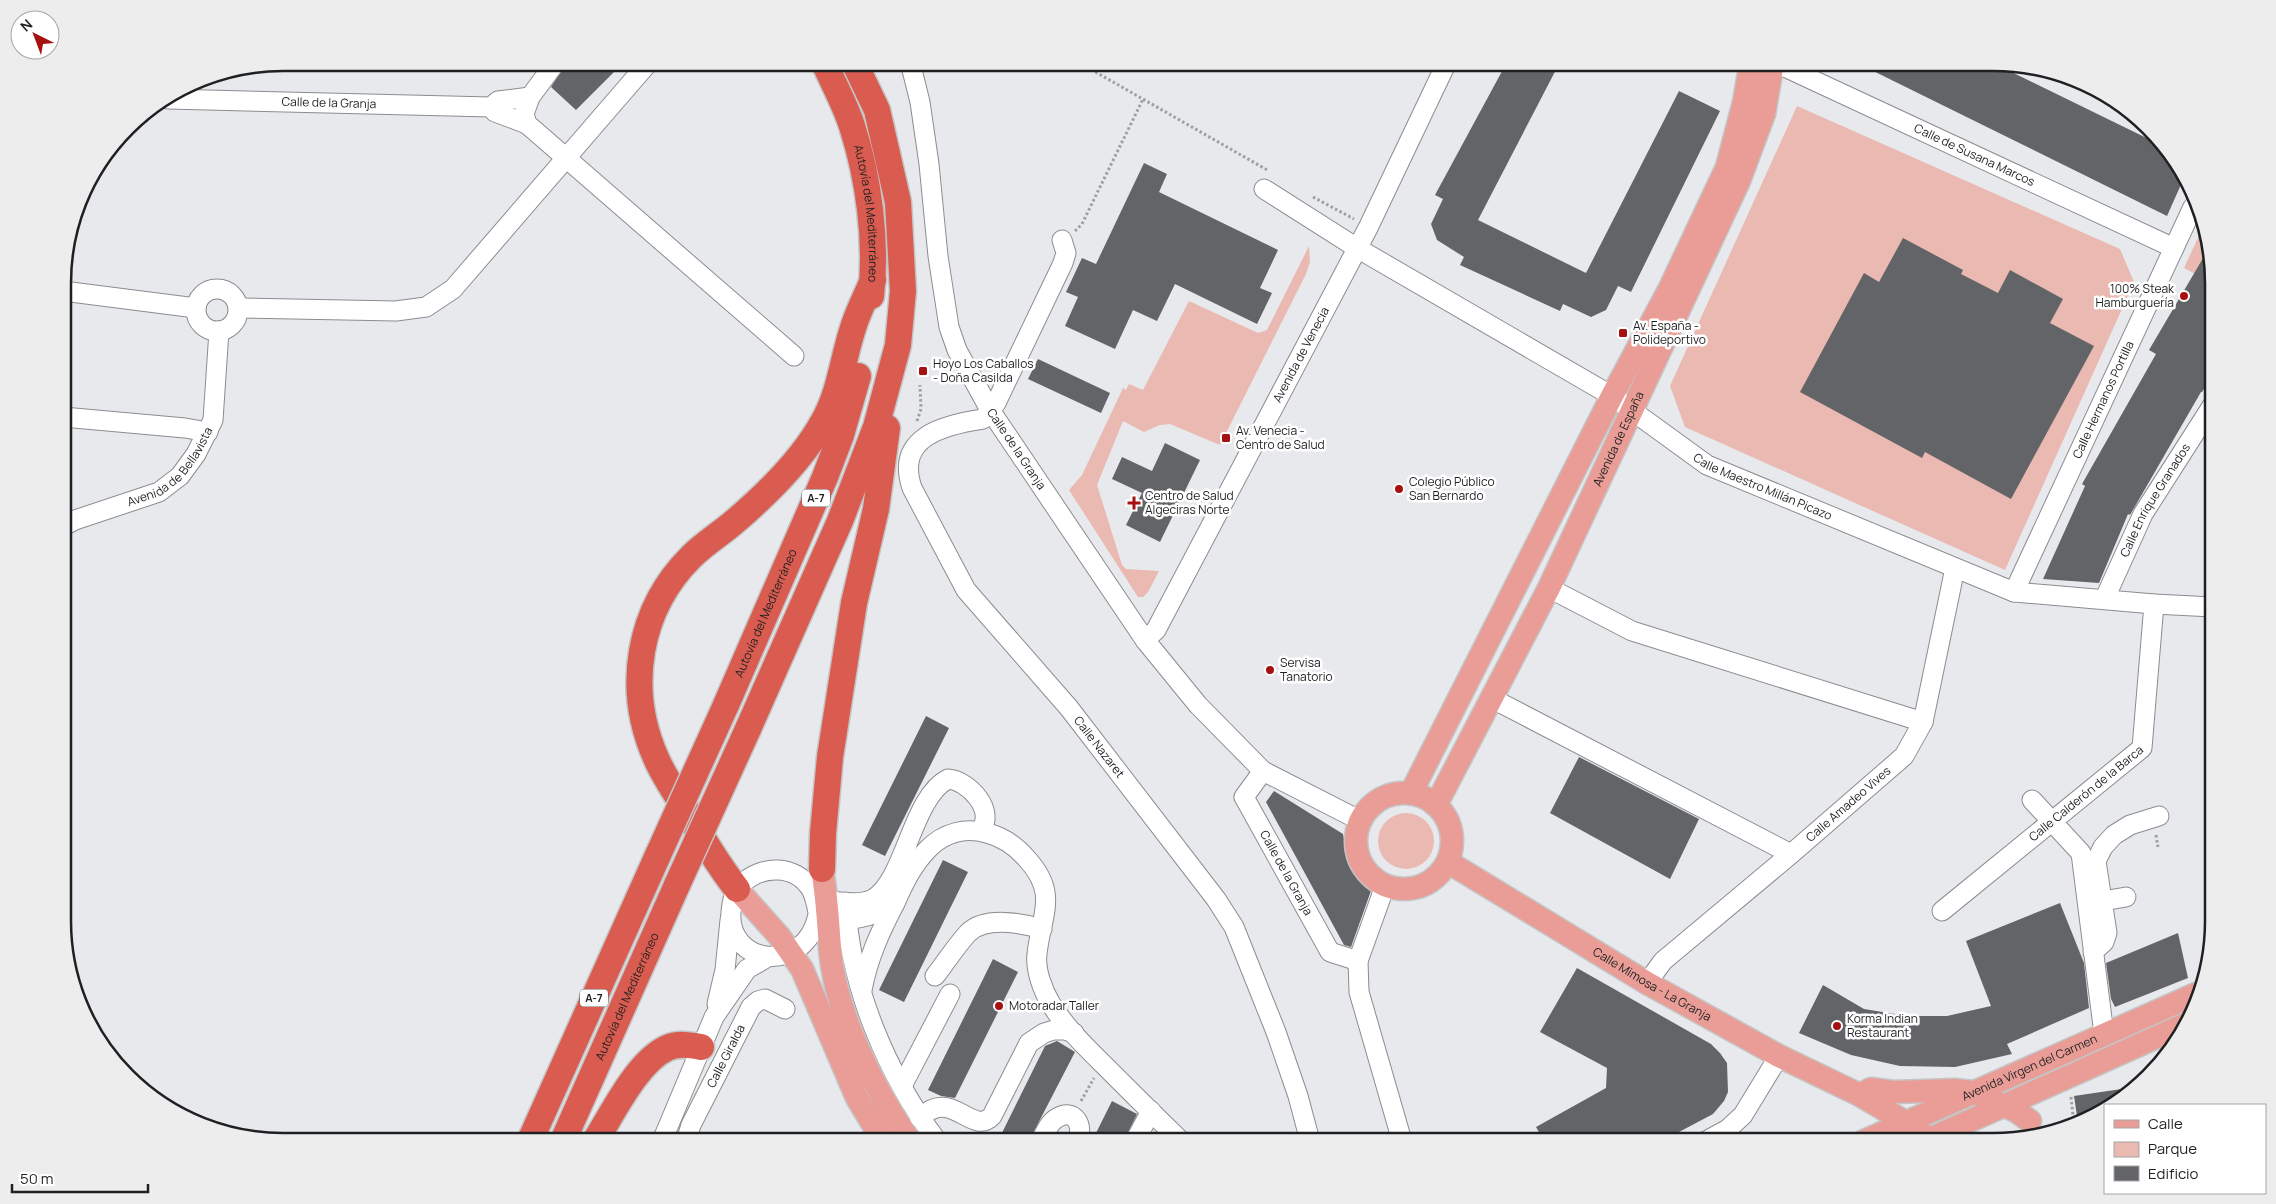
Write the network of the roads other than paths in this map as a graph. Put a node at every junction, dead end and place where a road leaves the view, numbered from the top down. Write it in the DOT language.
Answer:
graph roads {
  1 [pos="551,71"];
  2 [pos="641,71"];
  3 [pos="828,71"];
  4 [pos="858,71"];
  5 [pos="912,71"];
  6 [pos="1443,71"];
  7 [pos="1749,71"];
  8 [pos="1772,71"];
  9 [pos="1793,71"];
  10 [pos="178,99"];
  11 [pos="491,107"];
  12 [pos="527,112"];
  13 [pos="566,160"];
  14 [pos="1268,181"];
  15 [pos="2192,211"];
  16 [pos="1062,240"];
  17 [pos="1357,248"];
  18 [pos="2174,248"];
  19 [pos="873,280"];
  20 [pos="71,292"];
  21 [pos="196,308"];
  22 [pos="238,308"];
  23 [pos="219,331"];
  24 [pos="898,345"];
  25 [pos="794,356"];
  26 [pos="1612,396"];
  27 [pos="1631,408"];
  28 [pos="990,410"];
  29 [pos="2205,417"];
  30 [pos="71,418"];
  31 [pos="208,432"];
  32 [pos="71,522"];
  33 [pos="1955,568"];
  34 [pos="1549,588"];
  35 [pos="2014,592"];
  36 [pos="2105,598"];
  37 [pos="2154,604"];
  38 [pos="2205,607"];
  39 [pos="1145,640"];
  40 [pos="1493,699"];
  41 [pos="1923,722"];
  42 [pos="1263,771"];
  43 [pos="1411,794"];
  44 [pos="2032,800"];
  45 [pos="1436,805"];
  46 [pos="2158,816"];
  47 [pos="1361,821"];
  48 [pos="2052,822"];
  49 [pos="980,831"];
  50 [pos="1791,854"];
  51 [pos="1448,862"];
  52 [pos="822,869"];
  53 [pos="1385,886"];
  54 [pos="737,889"];
  55 [pos="2126,896"];
  56 [pos="2103,901"];
  57 [pos="894,903"];
  58 [pos="831,909"];
  59 [pos="1942,912"];
  60 [pos="730,918"];
  61 [pos="1042,929"];
  62 [pos="2093,952"];
  63 [pos="792,953"];
  64 [pos="768,957"];
  65 [pos="853,960"];
  66 [pos="1358,961"];
  67 [pos="935,976"];
  68 [pos="1647,984"];
  69 [pos="862,990"];
  70 [pos="950,994"];
  71 [pos="2191,996"];
  72 [pos="785,1009"];
  73 [pos="845,1011"];
  74 [pos="714,1017"];
  75 [pos="2175,1029"];
  76 [pos="1074,1033"];
  77 [pos="2104,1034"];
  78 [pos="701,1047"];
  79 [pos="1778,1056"];
  80 [pos="902,1086"];
  81 [pos="2041,1088"];
  82 [pos="1973,1092"];
  83 [pos="1860,1096"];
  84 [pos="2004,1106"];
  85 [pos="1151,1111"];
  86 [pos="920,1118"];
  87 [pos="1905,1122"];
  88 [pos="2030,1129"];
  89 [pos="534,1133"];
  90 [pos="567,1133"];
  91 [pos="600,1133"];
  92 [pos="665,1133"];
  93 [pos="688,1133"];
  94 [pos="878,1133"];
  95 [pos="905,1133"];
  96 [pos="931,1133"];
  97 [pos="1045,1133"];
  98 [pos="1080,1133"];
  99 [pos="1139,1133"];
  100 [pos="1171,1133"];
  101 [pos="1308,1133"];
  102 [pos="1400,1133"];
  103 [pos="1721,1133"];
  104 [pos="1872,1133"];
  105 [pos="1880,1133"];
  106 [pos="1920,1133"];
  107 [pos="1944,1133"];
  1 -- 12 [label="street"];
  2 -- 13 [label="street"];
  3 -- 19 [label="highway, Autovía del Mediterráneo / A-7"];
  4 -- 24 [label="highway, Autovía del Mediterráneo / A-7"];
  5 -- 28 [label="street, Calle de la Granja"];
  6 -- 17 [label="street, Avenida de Venecia"];
  7 -- 26 [label="main road, Avenida de España"];
  8 -- 27 [label="main road, Avenida de España"];
  9 -- 18 [label="street, Calle de Susana Marcos"];
  10 -- 11 [label="street, Calle de la Granja"];
  11 -- 12 [label="street, Calle de la Granja"];
  11 -- 12 [label="street, Calle de la Granja"];
  12 -- 13 [label="street, Calle de la Granja"];
  13 -- 22 [label="street"];
  13 -- 25 [label="street, Calle de la Granja"];
  14 -- 17 [label="street, Calle Maestro Millán Picazo"];
  15 -- 18 [label="street, Calle Hermanos Portilla"];
  16 -- 28 [label="street"];
  17 -- 26 [label="street, Calle Maestro Millán Picazo"];
  17 -- 39 [label="street, Avenida de Venecia"];
  18 -- 35 [label="street, Calle Hermanos Portilla"];
  19 -- 54 [label="highway"];
  19 -- 89 [label="highway, Autovía del Mediterráneo / A-7, bridge"];
  20 -- 21 [label="street"];
  21 -- 22 [label="street"];
  21 -- 23 [label="street"];
  22 -- 23 [label="street"];
  23 -- 31 [label="street, Avenida de Bellavista"];
  24 -- 52 [label="highway"];
  24 -- 90 [label="highway, Autovía del Mediterráneo / A-7, bridge"];
  26 -- 27 [label="street, Calle Maestro Millán Picazo"];
  26 -- 43 [label="main road, Avenida de España"];
  27 -- 33 [label="street, Calle Maestro Millán Picazo"];
  27 -- 34 [label="main road, Avenida de España"];
  28 -- 39 [label="street, Calle de la Granja"];
  28 -- 101 [label="street, Calle Nazaret"];
  29 -- 36 [label="street, Calle Enrique Granados"];
  30 -- 31 [label="street"];
  31 -- 32 [label="street, Avenida de Bellavista"];
  33 -- 35 [label="street, Calle Maestro Millán Picazo"];
  33 -- 41 [label="street, Calle Amadeo Vives"];
  34 -- 40 [label="main road, Avenida de España"];
  34 -- 41 [label="street"];
  35 -- 36 [label="street, Calle Maestro Millán Picazo"];
  36 -- 37 [label="street, Calle Maestro Millán Picazo"];
  37 -- 38 [label="street, Calle Maestro Millán Picazo"];
  37 -- 48 [label="street, Calle Calderón de la Barca"];
  39 -- 42 [label="street, Calle de la Granja"];
  40 -- 45 [label="main road, Avenida de España"];
  40 -- 50 [label="street"];
  41 -- 50 [label="street, Calle Amadeo Vives"];
  42 -- 47 [label="street, Calle de la Granja"];
  42 -- 66 [label="street, Calle de la Granja"];
  43 -- 45 [label="main road"];
  43 -- 47 [label="main road"];
  44 -- 48 [label="street"];
  45 -- 51 [label="main road"];
  46 -- 56 [label="street"];
  47 -- 53 [label="main road"];
  48 -- 59 [label="street, Calle Calderón de la Barca"];
  48 -- 62 [label="street"];
  49 -- 57 [label="street"];
  49 -- 58 [label="street"];
  49 -- 61 [label="street"];
  50 -- 68 [label="street, Calle Amadeo Vives"];
  51 -- 53 [label="main road"];
  51 -- 68 [label="main road, Calle Mimosa - La Granja"];
  52 -- 58 [label="main road"];
  53 -- 66 [label="street"];
  54 -- 58 [label="street"];
  54 -- 60 [label="street"];
  54 -- 63 [label="main road"];
  55 -- 56 [label="street"];
  56 -- 62 [label="street"];
  57 -- 58 [label="street"];
  57 -- 69 [label="street"];
  58 -- 63 [label="street"];
  58 -- 65 [label="street"];
  58 -- 73 [label="main road"];
  60 -- 64 [label="street"];
  60 -- 74 [label="street"];
  61 -- 67 [label="street"];
  61 -- 76 [label="street"];
  62 -- 77 [label="street"];
  63 -- 64 [label="street"];
  63 -- 94 [label="main road"];
  64 -- 74 [label="street"];
  65 -- 69 [label="street"];
  65 -- 73 [label="street"];
  66 -- 102 [label="street"];
  68 -- 79 [label="main road, Calle Mimosa - La Granja"];
  69 -- 80 [label="street"];
  70 -- 80 [label="street"];
  71 -- 77 [label="main road, Avenida Virgen del Carmen"];
  72 -- 93 [label="street, Calle Giralda"];
  73 -- 95 [label="main road"];
  74 -- 78 [label="street"];
  75 -- 81 [label="main road, Avenida Virgen del Carmen"];
  76 -- 85 [label="street"];
  76 -- 86 [label="street"];
  77 -- 82 [label="main road, Avenida Virgen del Carmen"];
  78 -- 91 [label="highway"];
  78 -- 92 [label="street"];
  79 -- 83 [label="main road, Calle Mimosa - La Granja"];
  79 -- 103 [label="street"];
  80 -- 86 [label="street"];
  81 -- 84 [label="main road, Avenida Virgen del Carmen"];
  81 -- 88 [label="main road"];
  82 -- 83 [label="main road"];
  82 -- 84 [label="main road"];
  82 -- 87 [label="main road, Avenida Virgen del Carmen"];
  83 -- 87 [label="main road, Calle Mimosa - La Granja"];
  83 -- 104 [label="main road"];
  84 -- 88 [label="main road"];
  84 -- 107 [label="main road, Avenida Virgen del Carmen"];
  85 -- 99 [label="street"];
  85 -- 100 [label="street"];
  86 -- 96 [label="street"];
  87 -- 105 [label="main road, Avenida Virgen del Carmen"];
  87 -- 106 [label="main road, Calle Mimosa - La Granja"];
  97 -- 98 [label="street"];
}
